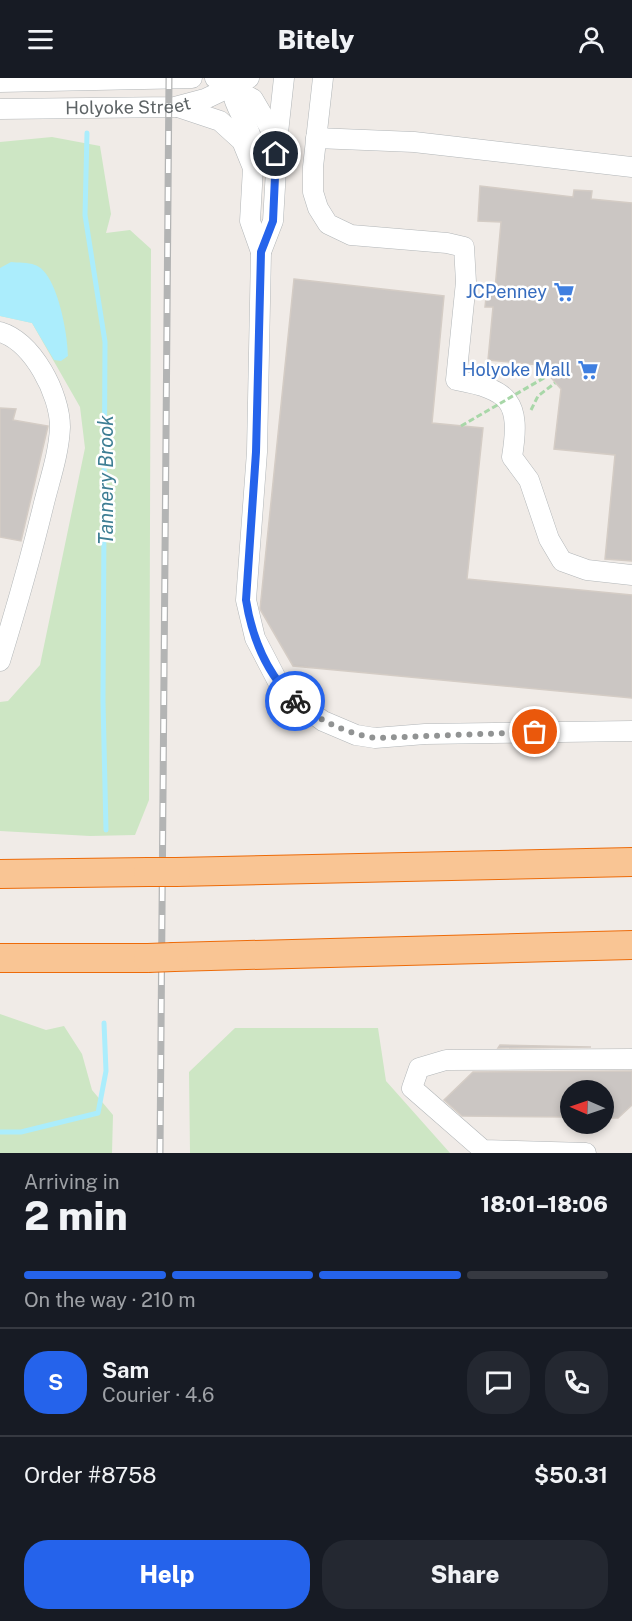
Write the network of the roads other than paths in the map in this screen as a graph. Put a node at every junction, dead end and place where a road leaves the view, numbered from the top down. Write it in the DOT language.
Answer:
graph roads {
  1 [pos="192,78"];
  2 [pos="249,78"];
  3 [pos="284,78"];
  4 [pos="323,78"];
  5 [pos="226,81"];
  6 [pos="0,82"];
  7 [pos="176,107"];
  8 [pos="0,109"];
  9 [pos="315,138"];
  10 [pos="276,154"];
  11 [pos="632,167"];
  12 [pos="253,168"];
  13 [pos="261,252"];
  14 [pos="0,332"];
  15 [pos="632,575"];
  16 [pos="0,662"];
  17 [pos="632,731"];
  18 [pos="0,858"];
  19 [pos="632,862"];
  20 [pos="114,873"];
  21 [pos="0,874"];
  22 [pos="632,945"];
  23 [pos="0,958"];
  24 [pos="153,958"];
  25 [pos="0,975"];
  26 [pos="632,1059"];
  27 [pos="586,1153"];
  1 -- 6 [label="street, Holyoke Street"];
  2 -- 5 [label="street, Holyoke Street"];
  3 -- 10 [label="street"];
  4 -- 9 [label="street"];
  5 -- 7 [label="street, Holyoke Street"];
  5 -- 10 [label="street"];
  5 -- 12 [label="street"];
  7 -- 8 [label="street, Holyoke Street"];
  7 -- 12 [label="street"];
  9 -- 11 [label="street"];
  9 -- 15 [label="street"];
  10 -- 13 [label="street"];
  12 -- 13 [label="street"];
  13 -- 17 [label="street"];
  14 -- 16 [label="street"];
  18 -- 20 [label="highway"];
  19 -- 20 [label="highway"];
  20 -- 21 [label="highway"];
  22 -- 24 [label="highway"];
  23 -- 24 [label="highway"];
  24 -- 25 [label="highway"];
  26 -- 27 [label="street"];
}
